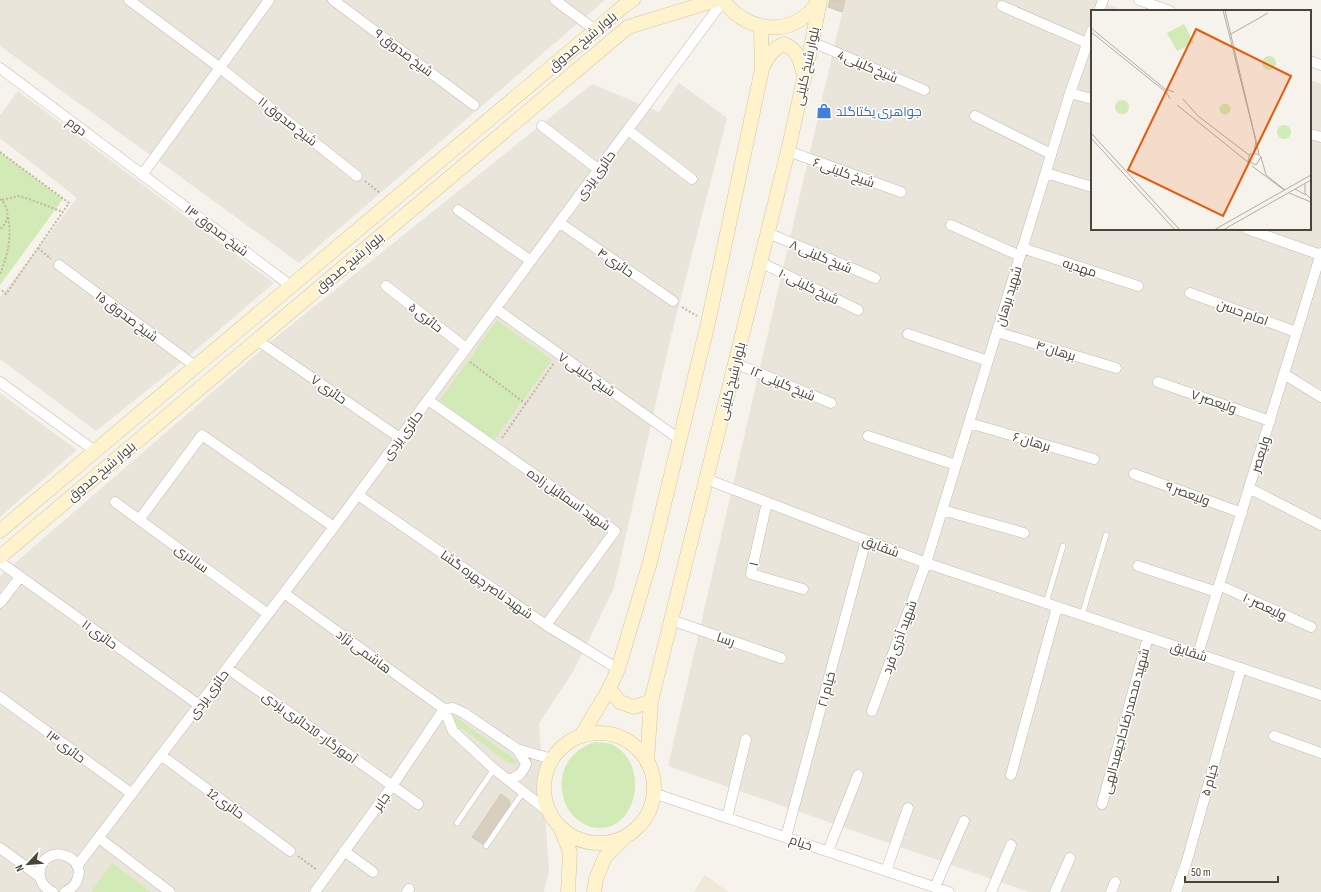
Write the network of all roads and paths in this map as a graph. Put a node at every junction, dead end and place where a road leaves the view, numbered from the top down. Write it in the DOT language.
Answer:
graph roads {
  1 [pos="129,0"];
  2 [pos="269,0"];
  3 [pos="333,0"];
  4 [pos="555,0"];
  5 [pos="633,0"];
  6 [pos="721,0"];
  7 [pos="819,0"];
  8 [pos="1103,0"];
  9 [pos="1139,0"];
  10 [pos="693,4"];
  11 [pos="1002,6"];
  12 [pos="1099,10"];
  13 [pos="1167,10"];
  14 [pos="760,27"];
  15 [pos="595,30"];
  16 [pos="1091,33"];
  17 [pos="812,42"];
  18 [pos="1087,43"];
  19 [pos="1311,61"];
  20 [pos="1321,65"];
  21 [pos="219,67"];
  22 [pos="0,68"];
  23 [pos="762,69"];
  24 [pos="804,75"];
  25 [pos="924,90"];
  26 [pos="1070,93"];
  27 [pos="1091,99"];
  28 [pos="474,105"];
  29 [pos="975,116"];
  30 [pos="542,126"];
  31 [pos="628,130"];
  32 [pos="1311,134"];
  33 [pos="1321,137"];
  34 [pos="788,151"];
  35 [pos="0,152"];
  36 [pos="1051,154"];
  37 [pos="599,170"];
  38 [pos="1046,173"];
  39 [pos="142,175"];
  40 [pos="357,176"];
  41 [pos="692,179"];
  42 [pos="1091,187"];
  43 [pos="901,192"];
  44 [pos="1,200"];
  45 [pos="391,202"];
  46 [pos="458,210"];
  47 [pos="63,212"];
  48 [pos="8,217"];
  49 [pos="560,223"];
  50 [pos="951,225"];
  51 [pos="0,229"];
  52 [pos="1250,230"];
  53 [pos="768,233"];
  54 [pos="38,248"];
  55 [pos="1021,252"];
  56 [pos="1321,254"];
  57 [pos="531,261"];
  58 [pos="760,262"];
  59 [pos="59,265"];
  60 [pos="0,274"];
  61 [pos="1318,276"];
  62 [pos="875,278"];
  63 [pos="291,286"];
  64 [pos="386,286"];
  65 [pos="1138,286"];
  66 [pos="0,289"];
  67 [pos="1190,293"];
  68 [pos="673,301"];
  69 [pos="496,309"];
  70 [pos="858,310"];
  71 [pos="708,323"];
  72 [pos="997,332"];
  73 [pos="1296,332"];
  74 [pos="908,334"];
  75 [pos="257,340"];
  76 [pos="464,352"];
  77 [pos="561,355"];
  78 [pos="988,361"];
  79 [pos="735,362"];
  80 [pos="195,366"];
  81 [pos="1116,368"];
  82 [pos="1284,374"];
  83 [pos="0,382"];
  84 [pos="1158,382"];
  85 [pos="1321,397"];
  86 [pos="428,400"];
  87 [pos="526,404"];
  88 [pos="831,404"];
  89 [pos="1270,421"];
  90 [pos="969,423"];
  91 [pos="868,436"];
  92 [pos="400,438"];
  93 [pos="679,439"];
  94 [pos="495,447"];
  95 [pos="95,451"];
  96 [pos="1094,459"];
  97 [pos="956,466"];
  98 [pos="1134,474"];
  99 [pos="706,479"];
  100 [pos="1250,488"];
  101 [pos="358,495"];
  102 [pos="115,502"];
  103 [pos="767,502"];
  104 [pos="942,510"];
  105 [pos="1242,513"];
  106 [pos="139,520"];
  107 [pos="1321,525"];
  108 [pos="334,527"];
  109 [pos="0,531"];
  110 [pos="1024,533"];
  111 [pos="1106,535"];
  112 [pos="866,540"];
  113 [pos="1063,546"];
  114 [pos="0,556"];
  115 [pos="0,562"];
  116 [pos="926,563"];
  117 [pos="1138,566"];
  118 [pos="20,577"];
  119 [pos="803,589"];
  120 [pos="1218,589"];
  121 [pos="284,593"];
  122 [pos="0,603"];
  123 [pos="1046,603"];
  124 [pos="1057,607"];
  125 [pos="268,614"];
  126 [pos="1082,615"];
  127 [pos="671,620"];
  128 [pos="546,625"];
  129 [pos="1311,627"];
  130 [pos="1148,637"];
  131 [pos="1198,654"];
  132 [pos="781,658"];
  133 [pos="227,668"];
  134 [pos="1241,668"];
  135 [pos="618,669"];
  136 [pos="609,689"];
  137 [pos="1321,695"];
  138 [pos="0,697"];
  139 [pos="650,701"];
  140 [pos="199,705"];
  141 [pos="444,709"];
  142 [pos="872,710"];
  143 [pos="581,736"];
  144 [pos="1274,736"];
  145 [pos="746,739"];
  146 [pos="517,749"];
  147 [pos="1321,753"];
  148 [pos="162,755"];
  149 [pos="552,759"];
  150 [pos="647,762"];
  151 [pos="494,769"];
  152 [pos="858,775"];
  153 [pos="1011,775"];
  154 [pos="508,780"];
  155 [pos="392,786"];
  156 [pos="523,792"];
  157 [pos="653,793"];
  158 [pos="132,794"];
  159 [pos="418,804"];
  160 [pos="1102,804"];
  161 [pos="908,808"];
  162 [pos="549,812"];
  163 [pos="727,818"];
  164 [pos="964,821"];
  165 [pos="457,823"];
  166 [pos="560,827"];
  167 [pos="626,836"];
  168 [pos="786,837"];
  169 [pos="99,838"];
  170 [pos="1011,845"];
  171 [pos="486,846"];
  172 [pos="0,848"];
  173 [pos="290,851"];
  174 [pos="344,851"];
  175 [pos="828,851"];
  176 [pos="1070,858"];
  177 [pos="77,866"];
  178 [pos="886,871"];
  179 [pos="373,872"];
  180 [pos="40,877"];
  181 [pos="326,877"];
  182 [pos="1115,882"];
  183 [pos="935,887"];
  184 [pos="53,892"];
  185 [pos="66,892"];
  186 [pos="170,892"];
  187 [pos="316,892"];
  188 [pos="568,892"];
  189 [pos="594,892"];
  190 [pos="949,892"];
  191 [pos="991,892"];
  192 [pos="1055,892"];
  193 [pos="1112,892"];
  194 [pos="1176,892"];
  1 -- 21 [label="street, شیخ صدوق ۱۱"];
  2 -- 21 [label="street"];
  3 -- 28 [label="street, شیخ صدوق ۹"];
  4 -- 15 [label="street"];
  5 -- 15 [label="main road, بلوار شیخ صدوق"];
  6 -- 10 [label="main road, بلوار شیخ صدوق"];
  6 -- 14 [label="main road"];
  6 -- 31 [label="street, حائری یزدی"];
  7 -- 14 [label="main road"];
  7 -- 17 [label="main road, بلوار شیخ کلینی"];
  8 -- 12 [label="street"];
  9 -- 13 [label="street"];
  10 -- 75 [label="main road, بلوار شیخ صدوق"];
  11 -- 18 [label="street"];
  14 -- 23 [label="main road"];
  15 -- 45 [label="main road, بلوار شیخ صدوق"];
  16 -- 18 [label="street, شهید برهان"];
  17 -- 24 [label="main road, بلوار شیخ کلینی"];
  17 -- 25 [label="street, شیخ کلینی 4"];
  18 -- 26 [label="street, شهید برهان"];
  19 -- 20 [label="street"];
  21 -- 39 [label="street"];
  21 -- 40 [label="street, شیخ صدوق ۱۱"];
  22 -- 39 [label="street, دوم"];
  23 -- 24 [label="main road"];
  23 -- 71 [label="main road"];
  24 -- 34 [label="main road, بلوار شیخ کلینی"];
  26 -- 27 [label="street"];
  26 -- 36 [label="street, شهید برهان"];
  29 -- 36 [label="street"];
  30 -- 37 [label="street"];
  31 -- 37 [label="street, حائری یزدی"];
  31 -- 41 [label="street"];
  32 -- 33 [label="street"];
  34 -- 43 [label="street, شیخ کلینی ۶"];
  34 -- 53 [label="main road, بلوار شیخ کلینی"];
  35 -- 47 [label="path"];
  36 -- 38 [label="street, شهید برهان"];
  37 -- 49 [label="street, حائری یزدی"];
  38 -- 42 [label="street"];
  38 -- 55 [label="street, شهید برهان"];
  39 -- 63 [label="street, شیخ صدوق ۱۳"];
  40 -- 45 [label="path"];
  44 -- 47 [label="path"];
  44 -- 48 [label="path"];
  45 -- 63 [label="main road, بلوار شیخ صدوق"];
  46 -- 57 [label="street"];
  47 -- 54 [label="path"];
  48 -- 51 [label="path"];
  48 -- 60 [label="path"];
  49 -- 57 [label="street, حائری یزدی"];
  49 -- 68 [label="street, حائری ۴"];
  50 -- 55 [label="street, مهدیه"];
  52 -- 56 [label="street"];
  53 -- 58 [label="main road, بلوار شیخ کلینی"];
  53 -- 62 [label="street, شیخ کلینی ۸"];
  54 -- 59 [label="path"];
  54 -- 66 [label="path"];
  55 -- 65 [label="street, مهدیه"];
  55 -- 72 [label="street, شهید برهان"];
  56 -- 61 [label="street, ولیعصر"];
  57 -- 69 [label="street, حائری یزدی"];
  58 -- 70 [label="street, شیخ کلینی ۱۰"];
  58 -- 79 [label="main road, بلوار شیخ کلینی"];
  59 -- 80 [label="street, شیخ صدوق ۱۵"];
  61 -- 73 [label="street, ولیعصر"];
  63 -- 80 [label="main road, بلوار شیخ صدوق"];
  64 -- 76 [label="street, حائری ۵"];
  67 -- 73 [label="street, امام حسن"];
  68 -- 71 [label="path"];
  69 -- 76 [label="street, حائری یزدی"];
  69 -- 77 [label="street, شیخ کلینی ۷"];
  71 -- 93 [label="main road"];
  72 -- 78 [label="street, شهید برهان"];
  72 -- 81 [label="street, برهان ۴"];
  73 -- 82 [label="street, ولیعصر"];
  74 -- 78 [label="street"];
  75 -- 92 [label="street, حائری ۷"];
  75 -- 114 [label="main road, بلوار شیخ صدوق"];
  76 -- 86 [label="street, حائری یزدی"];
  76 -- 87 [label="path"];
  77 -- 87 [label="path"];
  77 -- 93 [label="street, شیخ کلینی ۷"];
  78 -- 90 [label="street, شهید برهان"];
  79 -- 88 [label="street, شیخ کلینی ۱۲"];
  79 -- 99 [label="main road, بلوار شیخ کلینی"];
  80 -- 95 [label="main road, بلوار شیخ صدوق"];
  82 -- 85 [label="street"];
  82 -- 89 [label="street, ولیعصر"];
  83 -- 95 [label="street"];
  84 -- 89 [label="street, ولیعصر ۷"];
  86 -- 92 [label="street, حائری یزدی"];
  86 -- 94 [label="street, شهید اسمائیل زاده"];
  87 -- 94 [label="path"];
  89 -- 100 [label="street, ولیعصر"];
  90 -- 96 [label="street, برهان ۶"];
  90 -- 97 [label="street, شهید برهان"];
  91 -- 97 [label="street"];
  92 -- 101 [label="street, حائری یزدی"];
  93 -- 135 [label="main road"];
  94 -- 128 [label="street, شهید اسمائیل زاده"];
  95 -- 109 [label="main road, بلوار شیخ صدوق"];
  97 -- 104 [label="street, شهید برهان"];
  98 -- 105 [label="street, ولیعصر ۹"];
  99 -- 103 [label="street, شقایق"];
  99 -- 127 [label="main road, بلوار شیخ کلینی"];
  100 -- 105 [label="street, ولیعصر"];
  100 -- 107 [label="street"];
  101 -- 108 [label="street, حائری یزدی"];
  101 -- 128 [label="street, شهید ناصر چهره گشا"];
  102 -- 106 [label="street, سالاری"];
  103 -- 112 [label="street, شقایق"];
  103 -- 119 [label="street, ۱"];
  104 -- 110 [label="street"];
  104 -- 116 [label="street, شهید برهان"];
  105 -- 120 [label="street, ولیعصر"];
  106 -- 108 [label="street"];
  106 -- 125 [label="street, سالاری"];
  108 -- 121 [label="street, حائری یزدی"];
  111 -- 126 [label="lane"];
  112 -- 116 [label="street, شقایق"];
  112 -- 168 [label="street, خیام ۲۱"];
  113 -- 123 [label="lane"];
  115 -- 118 [label="street, حائری ۱۱"];
  116 -- 123 [label="street, شقایق"];
  116 -- 142 [label="street, شهید آذری فرد"];
  117 -- 120 [label="street, ولیعصر ۱۰"];
  118 -- 122 [label="street"];
  118 -- 140 [label="street, حائری ۱۱"];
  120 -- 129 [label="street, ولیعصر ۱۰"];
  120 -- 131 [label="street, ولیعصر"];
  121 -- 125 [label="street, حائری یزدی"];
  121 -- 141 [label="street, هاشمی نژاد"];
  123 -- 124 [label="street, شقایق"];
  124 -- 126 [label="street, شقایق"];
  124 -- 153 [label="street"];
  125 -- 133 [label="street, حائری یزدی"];
  126 -- 130 [label="street, شقایق"];
  127 -- 132 [label="street, رسا"];
  127 -- 139 [label="main road, بلوار شیخ کلینی"];
  128 -- 135 [label="street, شهید ناصر چهره گشا"];
  130 -- 131 [label="street, شقایق"];
  130 -- 160 [label="street, شهید محمدرضاحاجیعبدالهی"];
  131 -- 134 [label="street, شقایق"];
  133 -- 140 [label="street, حائری یزدی"];
  133 -- 155 [label="street, آموزگار- 10حائری یزدی"];
  134 -- 137 [label="street, شقایق"];
  134 -- 194 [label="street, خیام ۵"];
  135 -- 136 [label="main road"];
  136 -- 139 [label="main road"];
  136 -- 143 [label="main road"];
  138 -- 158 [label="street, حائری ۱۳"];
  139 -- 150 [label="main road, بلوار شیخ کلینی"];
  140 -- 148 [label="street, حائری یزدی"];
  141 -- 146 [label="street"];
  141 -- 151 [label="street"];
  141 -- 155 [label="street, جابر"];
  143 -- 149 [label="main road"];
  143 -- 150 [label="main road"];
  144 -- 147 [label="street"];
  145 -- 163 [label="street"];
  146 -- 149 [label="street"];
  146 -- 154 [label="street"];
  148 -- 158 [label="street, حائری یزدی"];
  148 -- 173 [label="street, حائری 12"];
  149 -- 162 [label="main road"];
  150 -- 157 [label="main road"];
  151 -- 154 [label="street"];
  151 -- 165 [label="lane"];
  152 -- 175 [label="street"];
  154 -- 156 [label="street"];
  155 -- 159 [label="street, آموزگار- 10حائری یزدی"];
  155 -- 174 [label="street, جابر"];
  156 -- 162 [label="street"];
  156 -- 171 [label="lane"];
  157 -- 163 [label="street, خیام"];
  157 -- 167 [label="main road"];
  158 -- 169 [label="street, حائری یزدی"];
  161 -- 178 [label="street"];
  162 -- 166 [label="main road"];
  163 -- 168 [label="street, خیام"];
  164 -- 183 [label="street"];
  166 -- 167 [label="main road"];
  166 -- 188 [label="main road"];
  167 -- 189 [label="main road"];
  168 -- 175 [label="street, خیام"];
  169 -- 177 [label="street, حائری یزدی"];
  169 -- 186 [label="street"];
  170 -- 191 [label="street"];
  172 -- 180 [label="street"];
  173 -- 181 [label="path"];
  174 -- 179 [label="street"];
  174 -- 181 [label="street, جابر"];
  175 -- 178 [label="street, خیام"];
  176 -- 192 [label="street"];
  177 -- 180 [label="street"];
  177 -- 185 [label="street"];
  178 -- 183 [label="street, خیام"];
  180 -- 184 [label="street"];
  181 -- 187 [label="street, جابر"];
  182 -- 193 [label="street"];
  183 -- 190 [label="street, خیام"];
}
